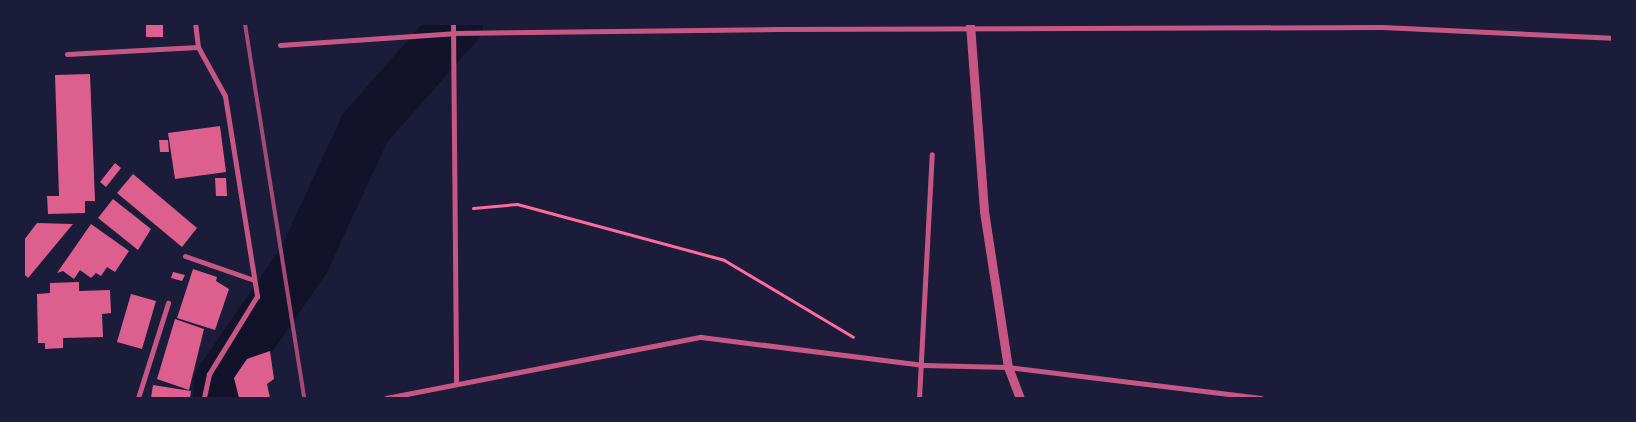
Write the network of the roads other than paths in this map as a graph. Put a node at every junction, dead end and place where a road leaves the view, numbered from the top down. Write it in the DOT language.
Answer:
graph roads {
  1 [pos="195,24"];
  2 [pos="453,24"];
  3 [pos="579,24"];
  4 [pos="1383,25"];
  5 [pos="781,26"];
  6 [pos="970,27"];
  7 [pos="578,32"];
  8 [pos="454,33"];
  9 [pos="1612,38"];
  10 [pos="280,45"];
  11 [pos="198,47"];
  12 [pos="67,54"];
  13 [pos="932,154"];
  14 [pos="185,256"];
  15 [pos="254,280"];
  16 [pos="168,302"];
  17 [pos="923,364"];
  18 [pos="1008,367"];
  19 [pos="456,382"];
  20 [pos="138,398"];
  21 [pos="204,398"];
  22 [pos="386,398"];
  23 [pos="919,398"];
  24 [pos="1020,398"];
  25 [pos="1261,398"];
  1 -- 11 [label="street"];
  2 -- 8 [label="street"];
  3 -- 7 [label="street"];
  4 -- 6 [label="street"];
  4 -- 9 [label="street"];
  5 -- 6 [label="street"];
  5 -- 7 [label="street"];
  6 -- 18 [label="street"];
  7 -- 8 [label="street"];
  8 -- 10 [label="street"];
  8 -- 19 [label="street"];
  11 -- 12 [label="street"];
  11 -- 15 [label="street"];
  13 -- 17 [label="street"];
  14 -- 15 [label="street"];
  15 -- 21 [label="street"];
  16 -- 20 [label="street"];
  17 -- 18 [label="street"];
  17 -- 19 [label="street"];
  17 -- 23 [label="street"];
  18 -- 24 [label="street"];
  18 -- 25 [label="street"];
  19 -- 22 [label="street"];
}
